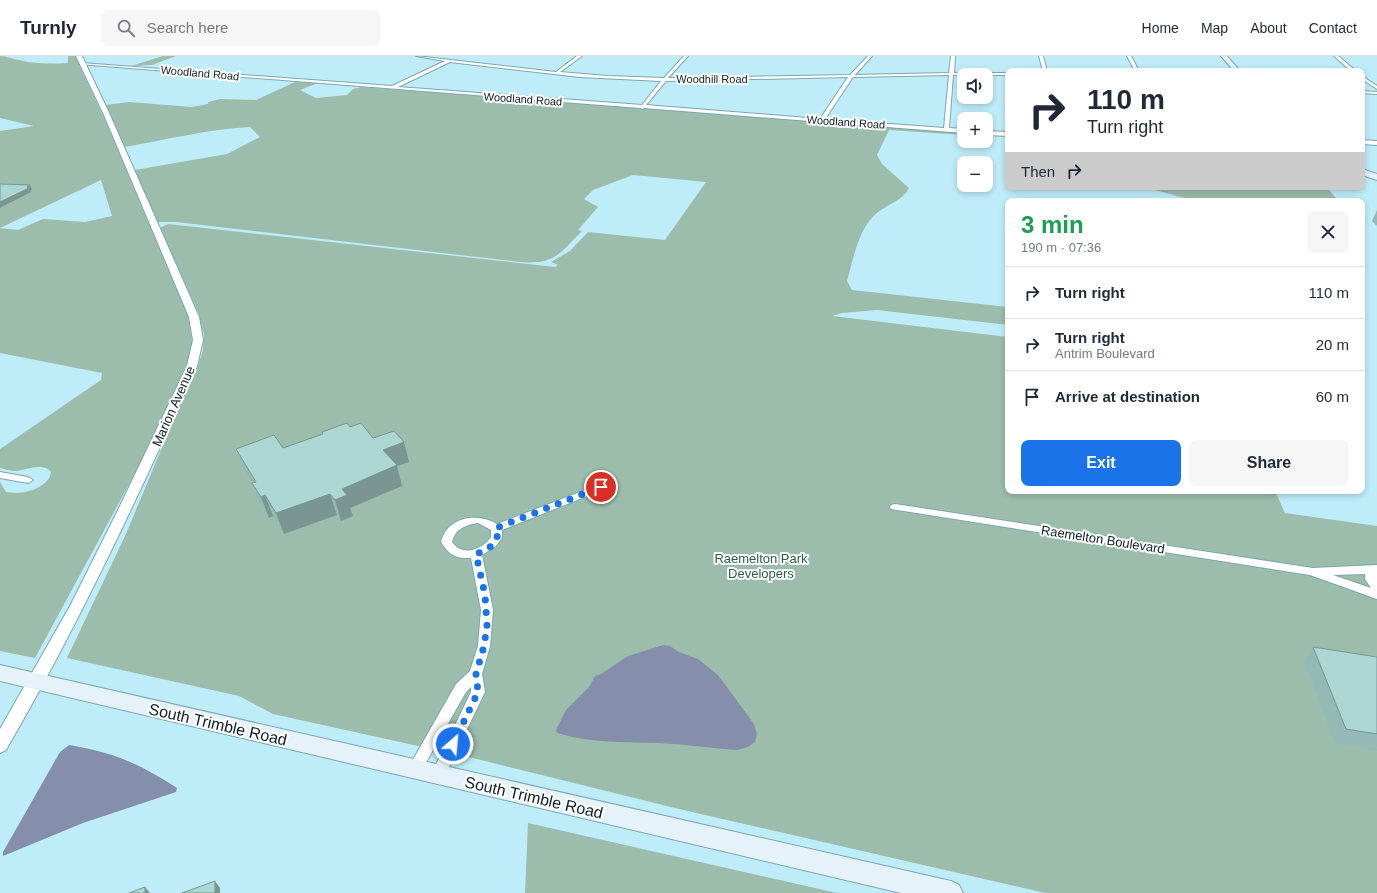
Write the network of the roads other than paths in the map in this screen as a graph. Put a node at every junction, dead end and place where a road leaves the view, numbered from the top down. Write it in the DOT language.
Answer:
graph roads {
  1 [pos="418,56"];
  2 [pos="459,56"];
  3 [pos="580,56"];
  4 [pos="686,56"];
  5 [pos="870,56"];
  6 [pos="953,56"];
  7 [pos="1041,56"];
  8 [pos="1129,56"];
  9 [pos="1224,56"];
  10 [pos="1336,56"];
  11 [pos="80,60"];
  12 [pos="448,60"];
  13 [pos="1043,68"];
  14 [pos="1135,68"];
  15 [pos="1235,68"];
  16 [pos="1350,68"];
  17 [pos="558,73"];
  18 [pos="952,73"];
  19 [pos="1005,74"];
  20 [pos="852,75"];
  21 [pos="830,76"];
  22 [pos="666,79"];
  23 [pos="1365,79"];
  24 [pos="849,81"];
  25 [pos="390,88"];
  26 [pos="1377,88"];
  27 [pos="1365,92"];
  28 [pos="1377,93"];
  29 [pos="642,108"];
  30 [pos="821,121"];
  31 [pos="946,130"];
  32 [pos="957,131"];
  33 [pos="993,133"];
  34 [pos="1005,134"];
  35 [pos="1365,142"];
  36 [pos="1377,143"];
  37 [pos="1365,173"];
  38 [pos="1377,177"];
  39 [pos="0,475"];
  40 [pos="28,480"];
  41 [pos="601,487"];
  42 [pos="895,507"];
  43 [pos="496,528"];
  44 [pos="476,554"];
  45 [pos="1376,569"];
  46 [pos="1310,571"];
  47 [pos="1377,588"];
  48 [pos="1377,595"];
  49 [pos="0,673"];
  50 [pos="476,674"];
  51 [pos="38,682"];
  52 [pos="0,745"];
  53 [pos="415,770"];
  54 [pos="438,775"];
  55 [pos="951,893"];
  1 -- 12 [label="street, Woodhill Road"];
  2 -- 12 [label="street"];
  3 -- 17 [label="street"];
  4 -- 22 [label="street"];
  5 -- 20 [label="street"];
  6 -- 18 [label="street"];
  7 -- 13 [label="street"];
  8 -- 14 [label="street"];
  9 -- 15 [label="main road"];
  10 -- 16 [label="street"];
  11 -- 25 [label="street, Woodland Road"];
  11 -- 51 [label="street, Marion Avenue"];
  12 -- 17 [label="street, Woodhill Road"];
  12 -- 25 [label="street"];
  17 -- 22 [label="street, Woodhill Road"];
  18 -- 19 [label="street, Woodhill Road"];
  18 -- 20 [label="street, Woodhill Road"];
  18 -- 31 [label="street"];
  20 -- 21 [label="street, Woodhill Road"];
  20 -- 24 [label="street"];
  21 -- 22 [label="street, Woodhill Road"];
  21 -- 24 [label="street"];
  22 -- 29 [label="street"];
  23 -- 26 [label="street"];
  24 -- 30 [label="street"];
  25 -- 29 [label="street, Woodland Road"];
  27 -- 28 [label="street"];
  29 -- 30 [label="street, Woodland Road"];
  30 -- 31 [label="street, Woodland Road"];
  31 -- 32 [label="street, Woodland Road"];
  33 -- 34 [label="street"];
  35 -- 36 [label="street"];
  37 -- 38 [label="main road"];
  39 -- 40 [label="street"];
  41 -- 43 [label="street"];
  42 -- 46 [label="street, Raemelton Boulevard"];
  43 -- 44 [label="street"];
  43 -- 44 [label="street"];
  44 -- 50 [label="street"];
  45 -- 46 [label="street, Raemelton Boulevard"];
  45 -- 47 [label="street"];
  46 -- 48 [label="street, Raemelton Boulevard"];
  49 -- 51 [label="main road, South Trimble Road"];
  50 -- 53 [label="street"];
  50 -- 54 [label="street"];
  51 -- 52 [label="street, Marion Avenue"];
  51 -- 53 [label="main road, South Trimble Road"];
  53 -- 54 [label="main road, South Trimble Road"];
  54 -- 55 [label="main road, South Trimble Road"];
}
